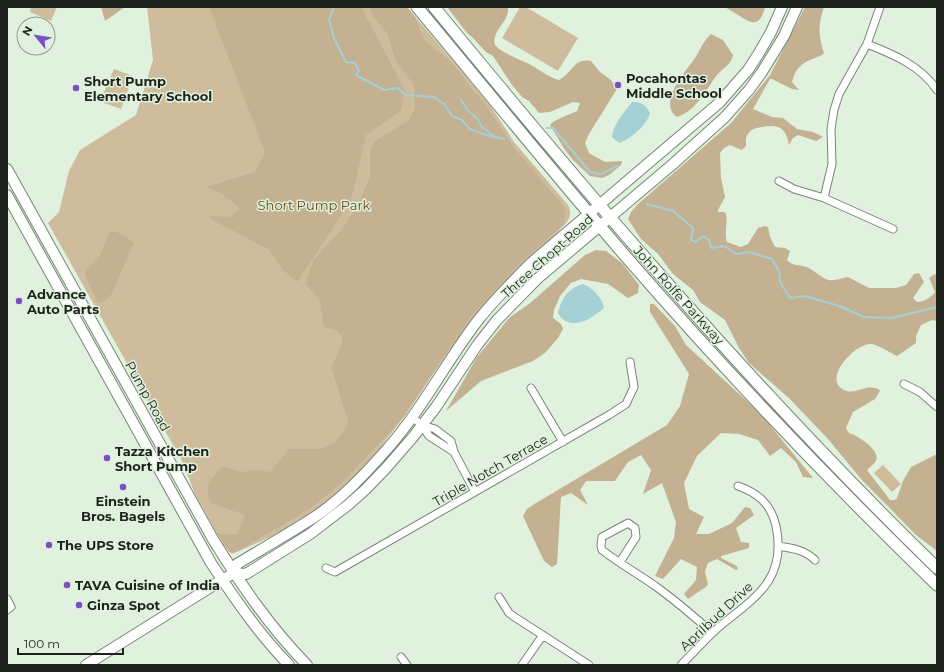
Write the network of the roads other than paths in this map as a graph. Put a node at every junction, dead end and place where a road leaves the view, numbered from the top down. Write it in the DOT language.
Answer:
graph roads {
  1 [pos="417,7"];
  2 [pos="434,7"];
  3 [pos="782,7"];
  4 [pos="797,7"];
  5 [pos="880,7"];
  6 [pos="867,44"];
  7 [pos="937,90"];
  8 [pos="7,169"];
  9 [pos="779,181"];
  10 [pos="7,195"];
  11 [pos="824,198"];
  12 [pos="599,205"];
  13 [pos="590,214"];
  14 [pos="610,218"];
  15 [pos="600,226"];
  16 [pos="893,229"];
  17 [pos="630,362"];
  18 [pos="904,384"];
  19 [pos="531,388"];
  20 [pos="937,407"];
  21 [pos="412,418"];
  22 [pos="422,425"];
  23 [pos="563,442"];
  24 [pos="738,486"];
  25 [pos="475,492"];
  26 [pos="778,546"];
  27 [pos="815,560"];
  28 [pos="620,562"];
  29 [pos="326,568"];
  30 [pos="937,568"];
  31 [pos="234,573"];
  32 [pos="222,580"];
  33 [pos="937,585"];
  34 [pos="499,598"];
  35 [pos="7,599"];
  36 [pos="7,610"];
  37 [pos="712,633"];
  38 [pos="542,635"];
  39 [pos="401,657"];
  40 [pos="86,665"];
  41 [pos="289,665"];
  42 [pos="307,665"];
  43 [pos="407,665"];
  44 [pos="522,665"];
  45 [pos="589,665"];
  46 [pos="681,665"];
  1 -- 13 [label="main road, John Rolfe Parkway"];
  2 -- 12 [label="main road, John Rolfe Parkway"];
  3 -- 12 [label="main road, Three Chopt Road"];
  4 -- 14 [label="main road, Three Chopt Road"];
  5 -- 6 [label="street"];
  6 -- 7 [label="street"];
  6 -- 11 [label="street"];
  8 -- 31 [label="main road, Pump Road"];
  9 -- 11 [label="street"];
  10 -- 32 [label="main road, Pump Road"];
  11 -- 16 [label="street"];
  12 -- 13 [label="main road, Three Chopt Road"];
  12 -- 14 [label="main road, John Rolfe Parkway"];
  13 -- 15 [label="main road, John Rolfe Parkway"];
  13 -- 21 [label="main road, Three Chopt Road"];
  14 -- 15 [label="main road, Three Chopt Road"];
  14 -- 30 [label="main road, John Rolfe Parkway"];
  15 -- 22 [label="main road, Three Chopt Road"];
  15 -- 33 [label="main road, John Rolfe Parkway"];
  17 -- 23 [label="street, Triple Notch Terrace"];
  18 -- 20 [label="street"];
  19 -- 23 [label="street"];
  21 -- 22 [label="street"];
  21 -- 31 [label="main road, Three Chopt Road"];
  22 -- 25 [label="street"];
  22 -- 31 [label="main road, Three Chopt Road"];
  23 -- 25 [label="street, Triple Notch Terrace"];
  24 -- 26 [label="street, Aprilbud Drive"];
  25 -- 29 [label="street, Triple Notch Terrace"];
  26 -- 27 [label="street"];
  26 -- 37 [label="street, Aprilbud Drive"];
  28 -- 28 [label="street"];
  28 -- 37 [label="street"];
  31 -- 32 [label="main road, Three Chopt Road"];
  31 -- 42 [label="main road, Pump Road"];
  32 -- 40 [label="main road, Three Chopt Road"];
  32 -- 41 [label="main road, Pump Road"];
  34 -- 38 [label="street"];
  35 -- 36 [label="street"];
  37 -- 46 [label="street, Aprilbud Drive"];
  38 -- 44 [label="street"];
  38 -- 45 [label="street"];
  39 -- 43 [label="street"];
}
